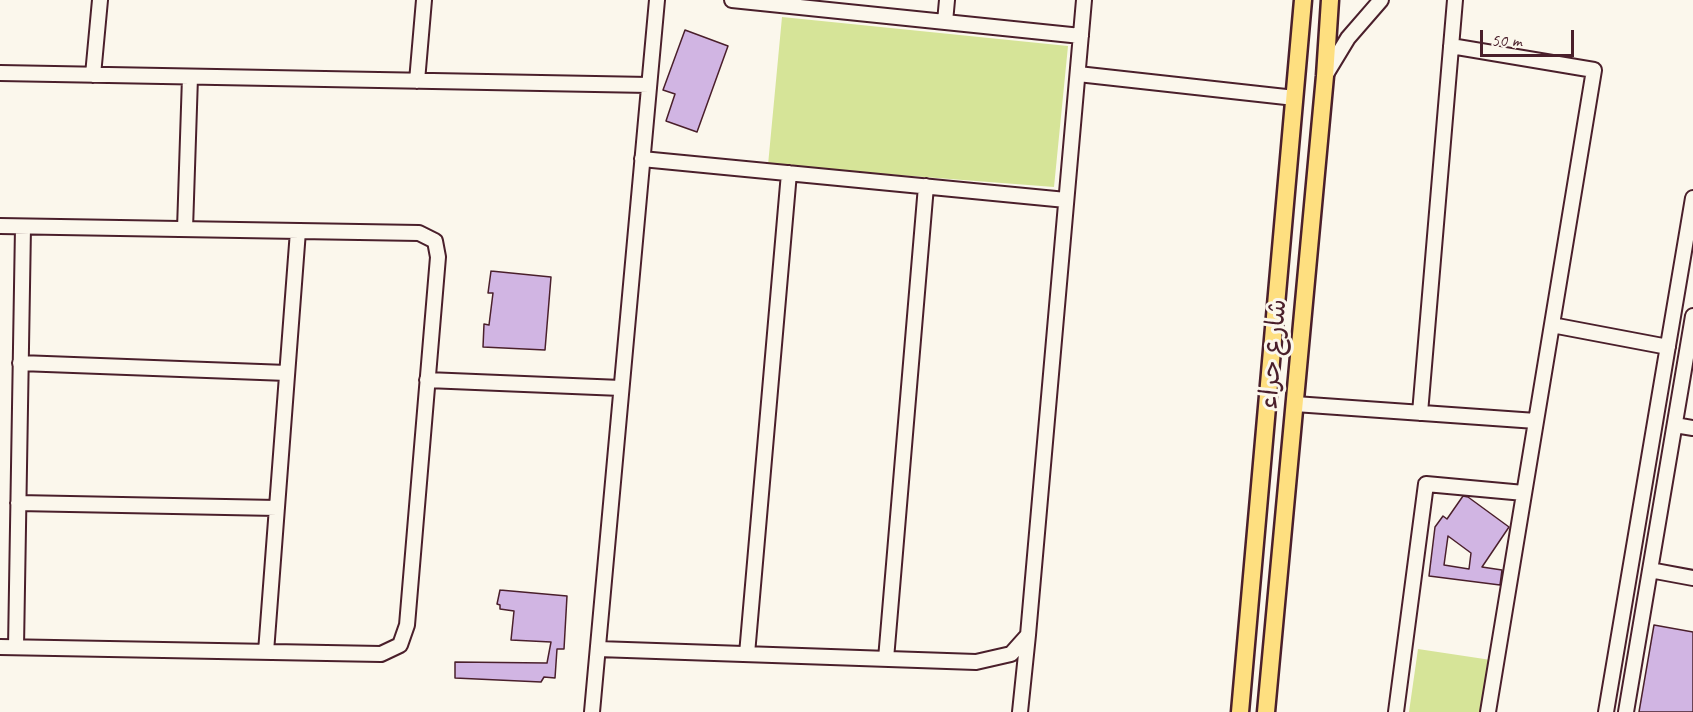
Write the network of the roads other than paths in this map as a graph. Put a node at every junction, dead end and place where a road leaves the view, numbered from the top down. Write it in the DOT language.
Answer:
graph roads {
  1 [pos="100,0"];
  2 [pos="424,0"];
  3 [pos="657,0"];
  4 [pos="732,0"];
  5 [pos="947,0"];
  6 [pos="1084,0"];
  7 [pos="1303,0"];
  8 [pos="1330,0"];
  9 [pos="1381,0"];
  10 [pos="1455,0"];
  11 [pos="805,4"];
  12 [pos="945,22"];
  13 [pos="1081,36"];
  14 [pos="1451,46"];
  15 [pos="0,73"];
  16 [pos="1078,74"];
  17 [pos="93,75"];
  18 [pos="1325,75"];
  19 [pos="190,77"];
  20 [pos="417,81"];
  21 [pos="649,85"];
  22 [pos="1295,98"];
  23 [pos="642,159"];
  24 [pos="789,173"];
  25 [pos="926,186"];
  26 [pos="1693,198"];
  27 [pos="1066,200"];
  28 [pos="0,226"];
  29 [pos="22,226"];
  30 [pos="185,229"];
  31 [pos="1283,230"];
  32 [pos="298,231"];
  33 [pos="1311,231"];
  34 [pos="1693,316"];
  35 [pos="1552,325"];
  36 [pos="1668,348"];
  37 [pos="1687,352"];
  38 [pos="20,363"];
  39 [pos="287,373"];
  40 [pos="428,380"];
  41 [pos="621,388"];
  42 [pos="1295,404"];
  43 [pos="1420,413"];
  44 [pos="1536,422"];
  45 [pos="1675,425"];
  46 [pos="1693,428"];
  47 [pos="1524,493"];
  48 [pos="18,503"];
  49 [pos="277,507"];
  50 [pos="1650,570"];
  51 [pos="1693,578"];
  52 [pos="1028,635"];
  53 [pos="0,647"];
  54 [pos="16,647"];
  55 [pos="597,649"];
  56 [pos="266,652"];
  57 [pos="747,654"];
  58 [pos="886,659"];
  59 [pos="592,712"];
  60 [pos="1020,712"];
  61 [pos="1240,712"];
  62 [pos="1266,712"];
  63 [pos="1396,712"];
  64 [pos="1488,712"];
  65 [pos="1606,712"];
  66 [pos="1626,712"];
  1 -- 17 [label="street"];
  2 -- 20 [label="street"];
  3 -- 21 [label="street"];
  4 -- 11 [label="street"];
  5 -- 12 [label="street"];
  6 -- 13 [label="street"];
  7 -- 22 [label="main road, شارع حراء"];
  8 -- 18 [label="main road, شارع حراء"];
  9 -- 18 [label="street"];
  10 -- 14 [label="street"];
  11 -- 12 [label="street"];
  12 -- 13 [label="street"];
  13 -- 16 [label="street"];
  14 -- 35 [label="street"];
  14 -- 43 [label="street"];
  15 -- 17 [label="street"];
  16 -- 22 [label="street"];
  16 -- 27 [label="street"];
  17 -- 19 [label="street"];
  18 -- 33 [label="main road, شارع حراء"];
  19 -- 20 [label="street"];
  19 -- 30 [label="street"];
  20 -- 21 [label="street"];
  21 -- 23 [label="street"];
  22 -- 31 [label="main road, شارع حراء"];
  23 -- 24 [label="street"];
  23 -- 41 [label="street"];
  24 -- 25 [label="street"];
  24 -- 57 [label="street"];
  25 -- 27 [label="street"];
  25 -- 58 [label="street"];
  26 -- 36 [label="street"];
  27 -- 52 [label="street"];
  28 -- 29 [label="street"];
  29 -- 30 [label="street"];
  29 -- 38 [label="street"];
  30 -- 32 [label="street"];
  31 -- 33 [label="main road"];
  31 -- 61 [label="main road, شارع حراء"];
  32 -- 39 [label="street"];
  32 -- 40 [label="street"];
  33 -- 42 [label="main road, شارع حراء"];
  34 -- 37 [label="street"];
  35 -- 36 [label="street"];
  35 -- 44 [label="street"];
  36 -- 37 [label="street"];
  36 -- 65 [label="street"];
  37 -- 45 [label="street"];
  38 -- 39 [label="street"];
  38 -- 48 [label="street"];
  39 -- 49 [label="street"];
  40 -- 41 [label="street"];
  40 -- 56 [label="street"];
  41 -- 55 [label="street"];
  42 -- 43 [label="street"];
  42 -- 62 [label="main road, شارع حراء"];
  43 -- 44 [label="street"];
  44 -- 47 [label="street"];
  45 -- 46 [label="street"];
  45 -- 50 [label="street"];
  47 -- 63 [label="street"];
  47 -- 64 [label="street"];
  48 -- 49 [label="street"];
  48 -- 54 [label="street"];
  49 -- 56 [label="street"];
  50 -- 51 [label="street"];
  50 -- 66 [label="street"];
  52 -- 58 [label="street"];
  52 -- 60 [label="street"];
  53 -- 54 [label="street"];
  54 -- 56 [label="street"];
  55 -- 57 [label="street"];
  55 -- 59 [label="street"];
  57 -- 58 [label="street"];
}
